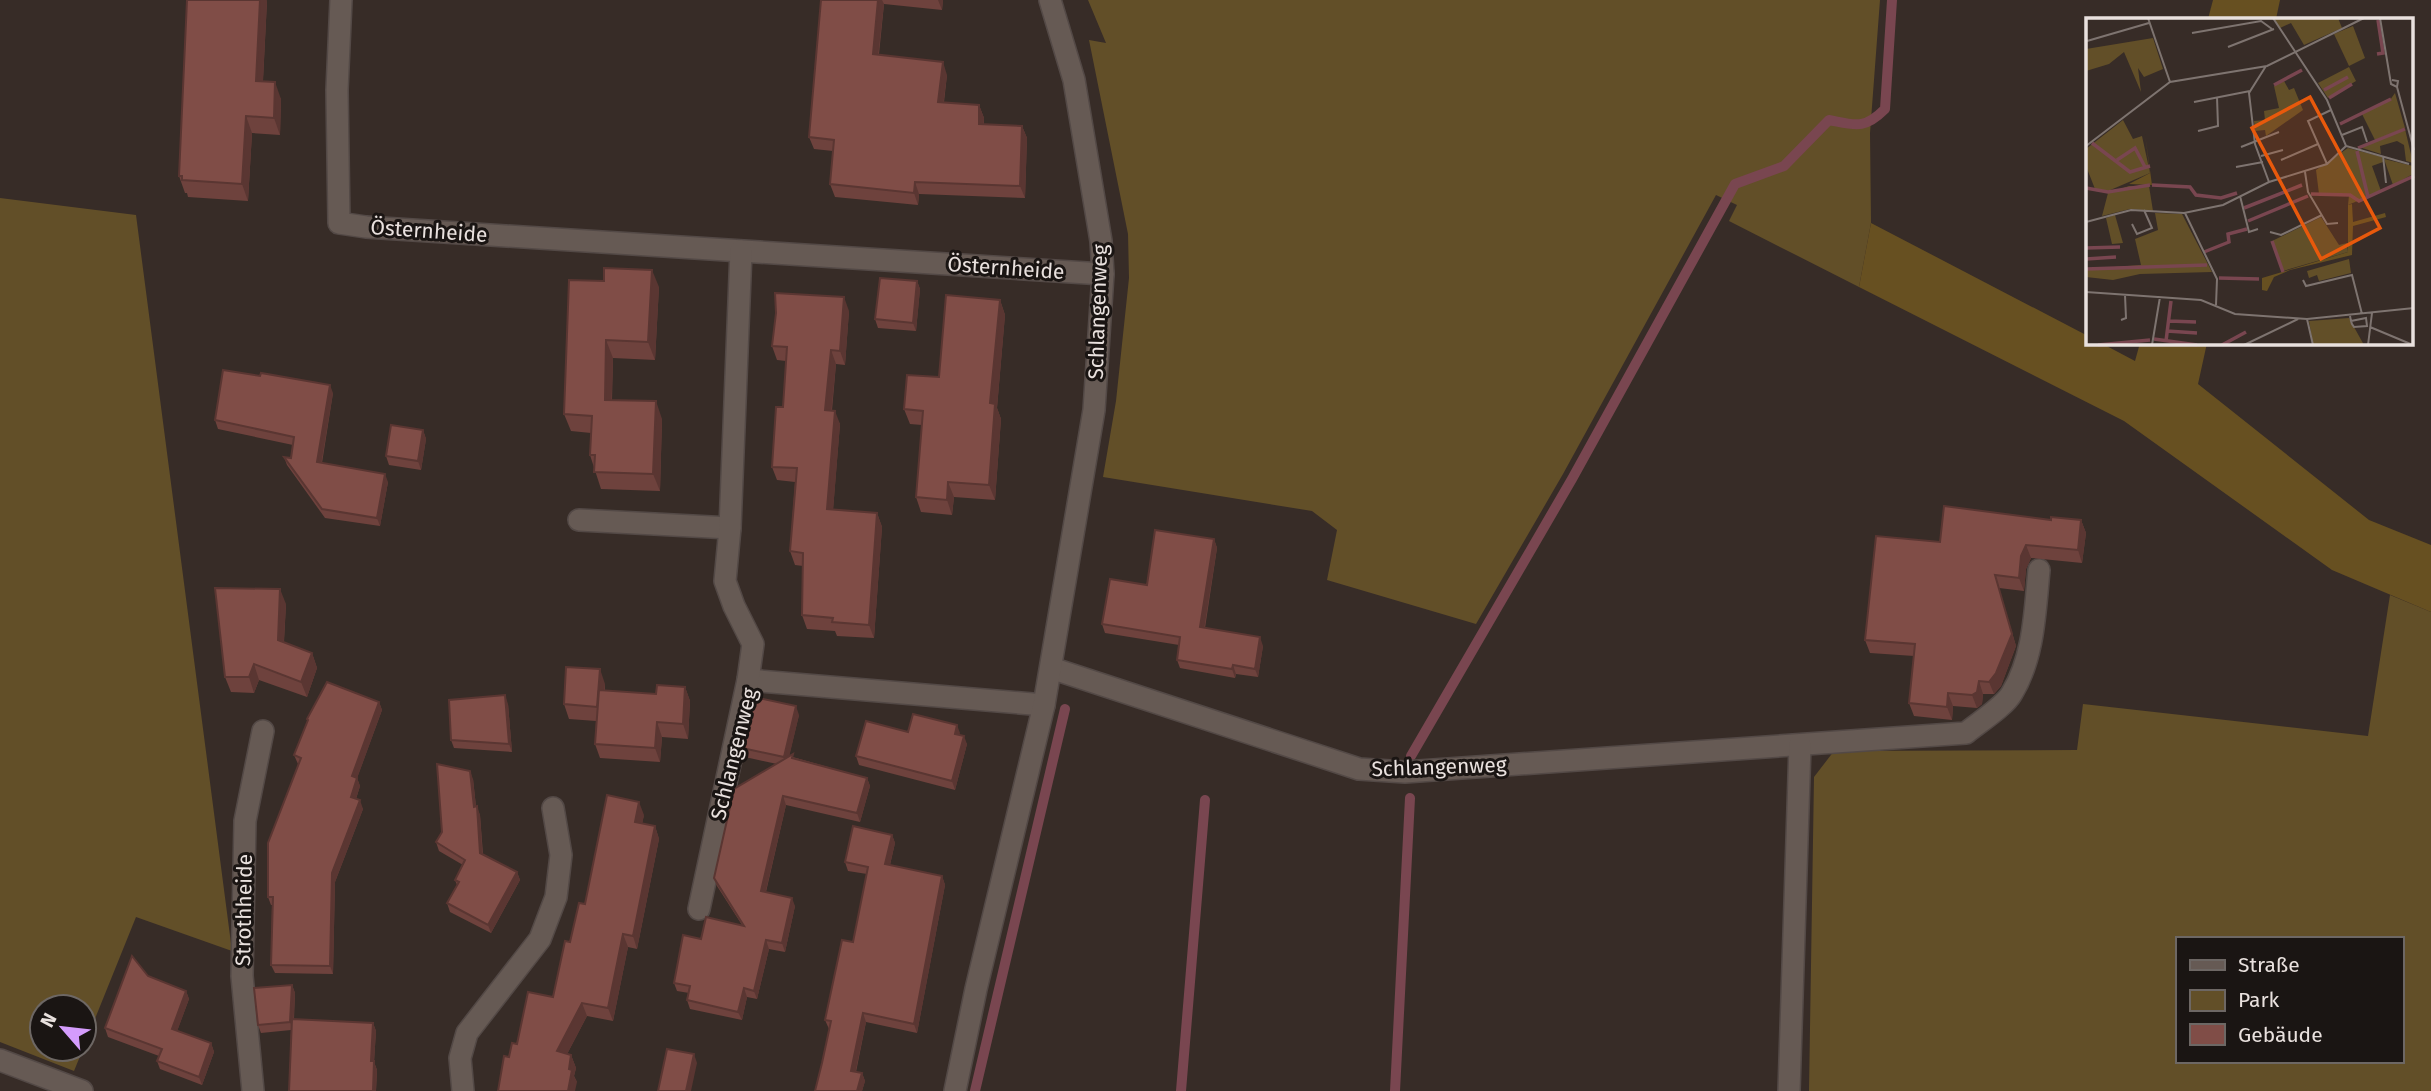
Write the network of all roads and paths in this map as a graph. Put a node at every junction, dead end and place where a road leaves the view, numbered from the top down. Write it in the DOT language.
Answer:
graph roads {
  1 [pos="341,0"];
  2 [pos="1050,0"];
  3 [pos="741,251"];
  4 [pos="1102,274"];
  5 [pos="579,520"];
  6 [pos="730,528"];
  7 [pos="2039,570"];
  8 [pos="1051,668"];
  9 [pos="748,680"];
  10 [pos="1044,705"];
  11 [pos="263,731"];
  12 [pos="1800,746"];
  13 [pos="552,808"];
  14 [pos="699,909"];
  15 [pos="0,1060"];
  16 [pos="82,1091"];
  17 [pos="253,1091"];
  18 [pos="463,1091"];
  19 [pos="955,1091"];
  20 [pos="1789,1091"];
  1 -- 3 [label="street, Östernheide"];
  2 -- 4 [label="street, Schlangenweg"];
  3 -- 4 [label="street, Östernheide"];
  3 -- 6 [label="street"];
  4 -- 8 [label="street, Schlangenweg"];
  5 -- 6 [label="street"];
  6 -- 9 [label="street"];
  7 -- 12 [label="street, Schlangenweg"];
  8 -- 10 [label="street, Schlangenweg"];
  8 -- 12 [label="street, Schlangenweg"];
  9 -- 10 [label="street, Schlangenweg"];
  9 -- 14 [label="street, Schlangenweg"];
  10 -- 19 [label="street, Schlangenweg"];
  11 -- 17 [label="street, Strothheide"];
  12 -- 20 [label="street"];
  13 -- 18 [label="street"];
  15 -- 16 [label="street"];
}
